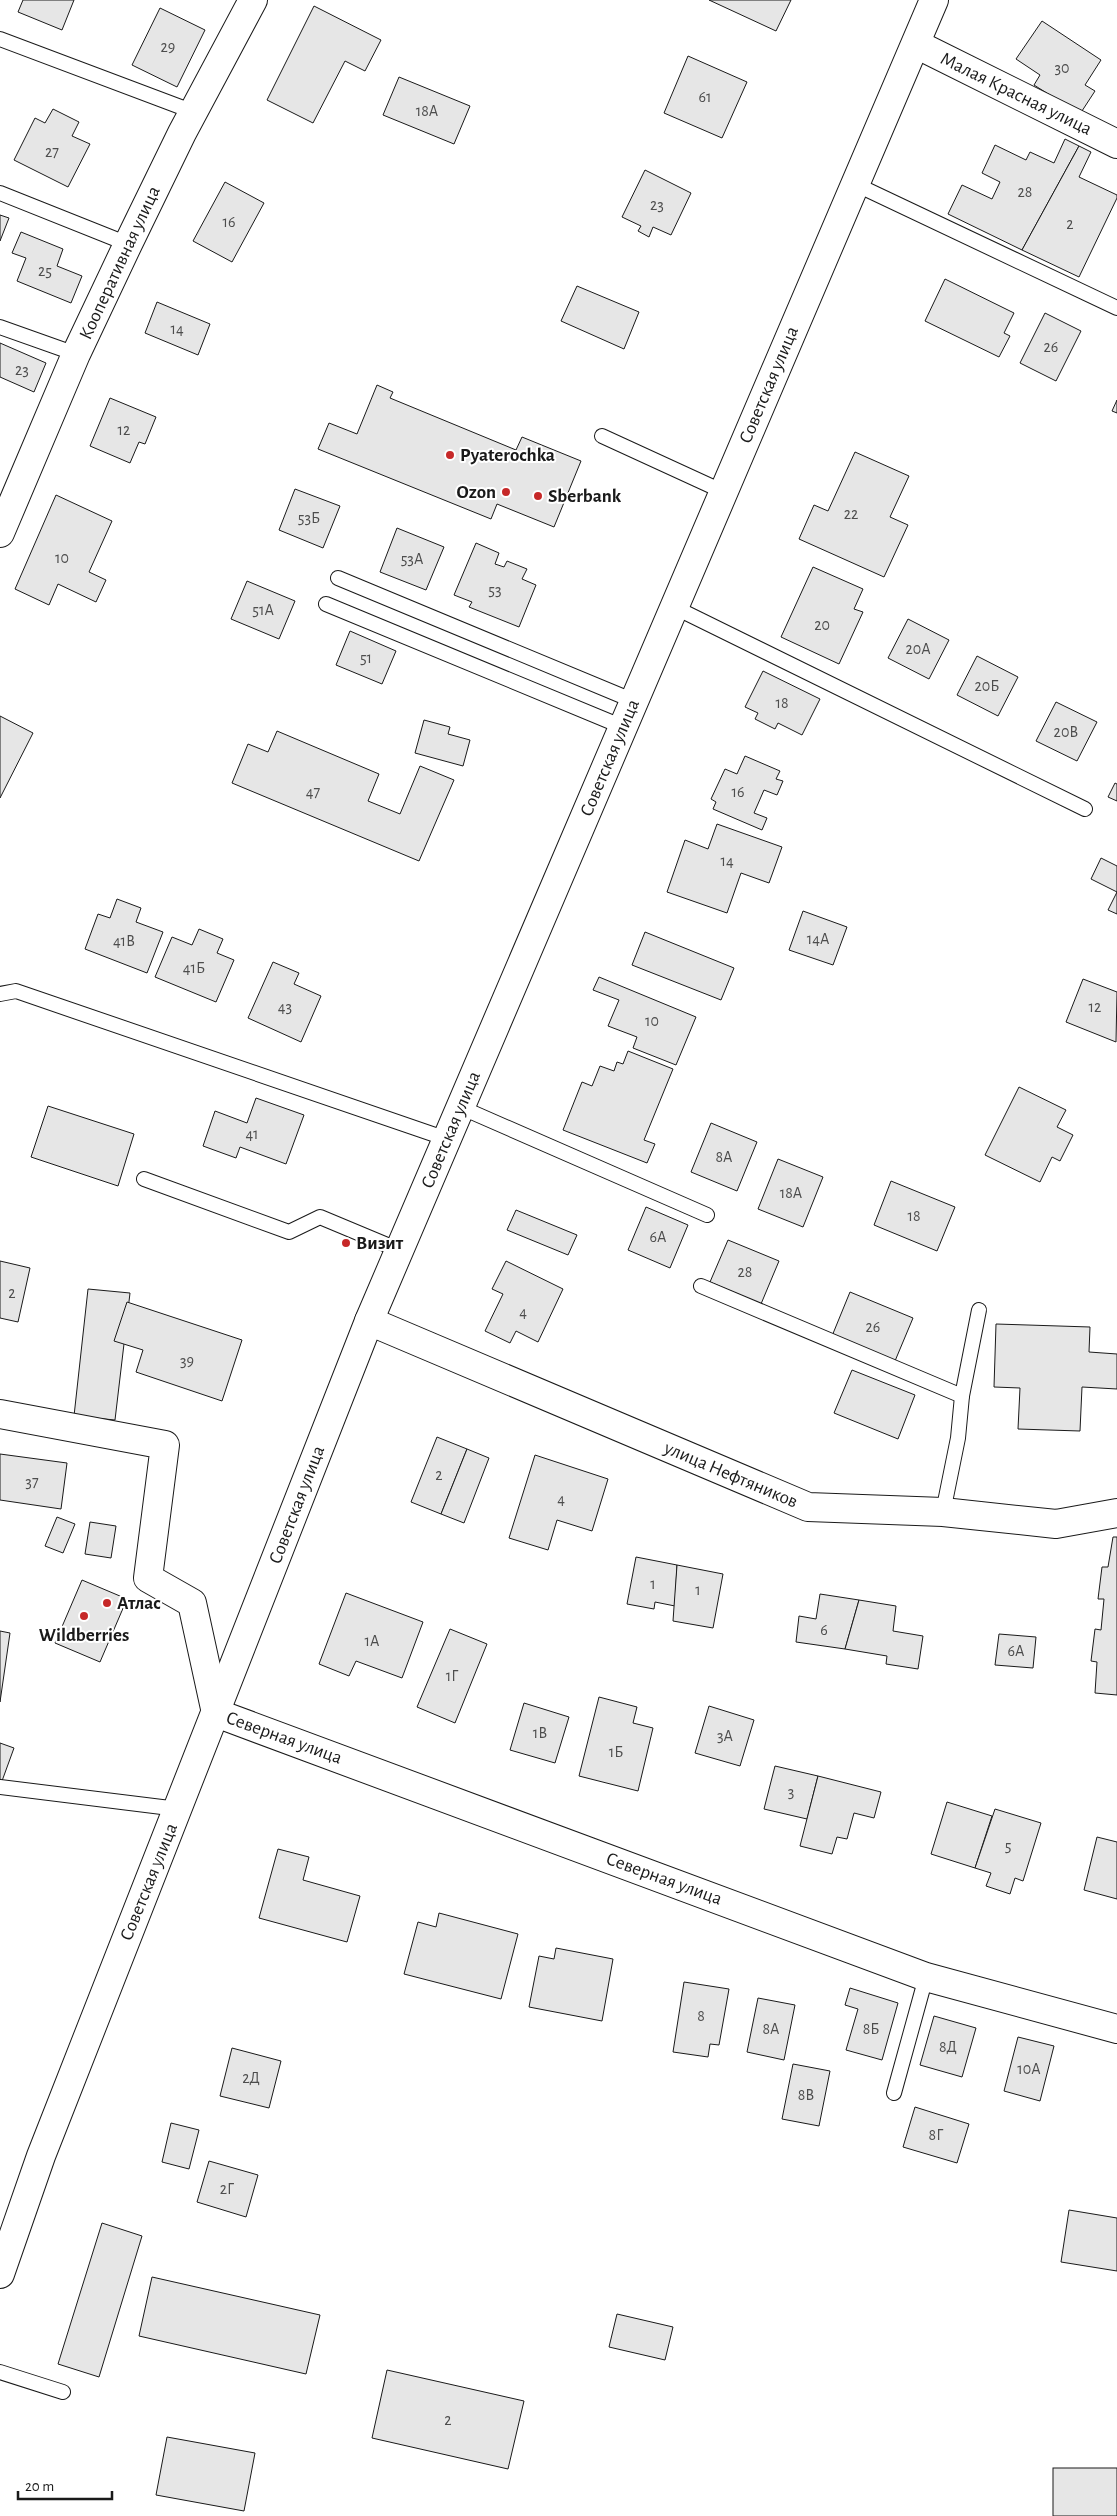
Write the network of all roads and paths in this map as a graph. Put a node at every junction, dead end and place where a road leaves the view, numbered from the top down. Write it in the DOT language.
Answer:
graph roads {
  1 [pos="253,0"];
  2 [pos="934,0"];
  3 [pos="0,39"];
  4 [pos="916,44"];
  5 [pos="194,112"];
  6 [pos="1117,144"];
  7 [pos="855,184"];
  8 [pos="0,193"];
  9 [pos="128,244"];
  10 [pos="1117,308"];
  11 [pos="0,327"];
  12 [pos="76,354"];
  13 [pos="602,436"];
  14 [pos="724,492"];
  15 [pos="0,533"];
  16 [pos="338,578"];
  17 [pos="326,604"];
  18 [pos="674,607"];
  19 [pos="634,701"];
  20 [pos="623,727"];
  21 [pos="1085,809"];
  22 [pos="0,994"];
  23 [pos="460,1108"];
  24 [pos="446,1139"];
  25 [pos="144,1179"];
  26 [pos="707,1215"];
  27 [pos="400,1250"];
  28 [pos="701,1286"];
  29 [pos="979,1310"];
  30 [pos="369,1321"];
  31 [pos="962,1396"];
  32 [pos="0,1414"];
  33 [pos="944,1512"];
  34 [pos="1117,1513"];
  35 [pos="216,1713"];
  36 [pos="0,1787"];
  37 [pos="178,1809"];
  38 [pos="926,1977"];
  39 [pos="1117,2029"];
  40 [pos="894,2093"];
  41 [pos="0,2274"];
  42 [pos="0,2372"];
  43 [pos="63,2392"];
  1 -- 5 [label="street, Кооперативная улица"];
  2 -- 4 [label="street, Советская улица"];
  3 -- 5 [label="lane"];
  4 -- 6 [label="street, Малая Красная улица"];
  4 -- 7 [label="street, Советская улица"];
  5 -- 9 [label="street, Кооперативная улица"];
  7 -- 10 [label="lane"];
  7 -- 14 [label="street, Советская улица"];
  8 -- 9 [label="lane"];
  9 -- 12 [label="street, Кооперативная улица"];
  11 -- 12 [label="lane"];
  12 -- 15 [label="street, Кооперативная улица"];
  13 -- 14 [label="lane"];
  14 -- 18 [label="street, Советская улица"];
  16 -- 19 [label="lane"];
  17 -- 20 [label="lane"];
  18 -- 19 [label="street, Советская улица"];
  18 -- 21 [label="lane"];
  19 -- 20 [label="street, Советская улица"];
  20 -- 23 [label="street, Советская улица"];
  22 -- 24 [label="lane"];
  23 -- 24 [label="street, Советская улица"];
  23 -- 26 [label="lane"];
  24 -- 27 [label="street, Советская улица"];
  25 -- 27 [label="lane"];
  27 -- 30 [label="street, Советская улица"];
  28 -- 31 [label="lane"];
  29 -- 31 [label="lane"];
  30 -- 33 [label="street, улица Нефтяников"];
  30 -- 35 [label="street, Советская улица"];
  31 -- 33 [label="lane"];
  32 -- 35 [label="street"];
  33 -- 34 [label="street, улица Нефтяников"];
  35 -- 37 [label="street, Советская улица"];
  35 -- 38 [label="street, Северная улица"];
  36 -- 37 [label="lane"];
  37 -- 41 [label="street, Советская улица"];
  38 -- 39 [label="street, Северная улица"];
  38 -- 40 [label="lane"];
  42 -- 43 [label="lane"];
}
